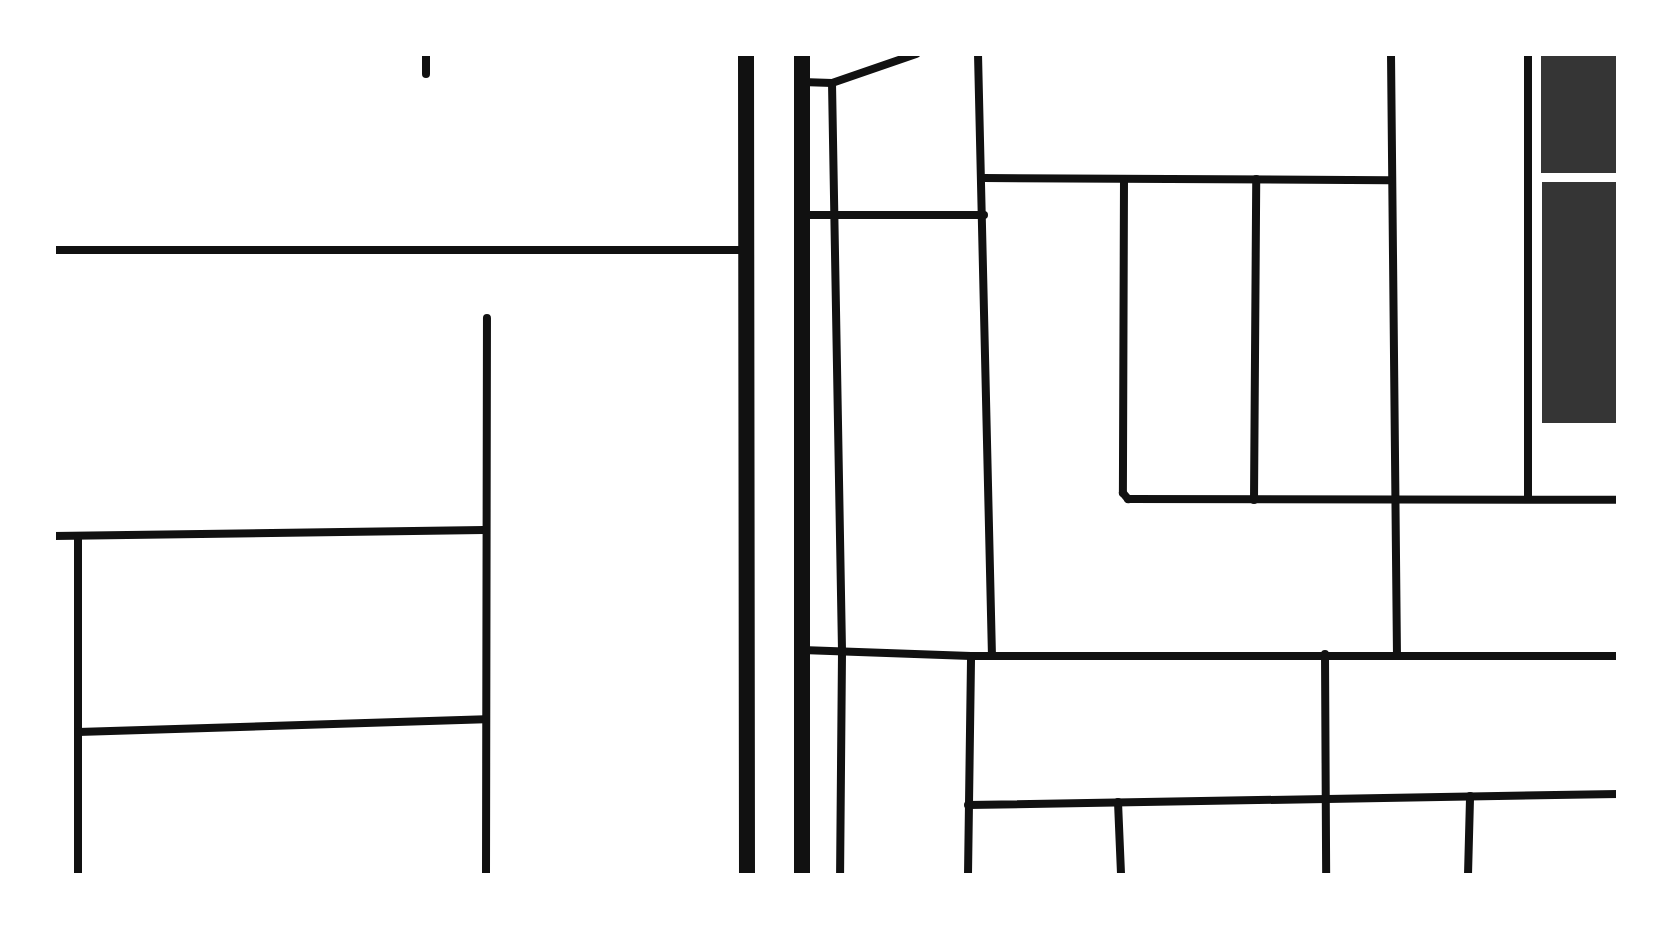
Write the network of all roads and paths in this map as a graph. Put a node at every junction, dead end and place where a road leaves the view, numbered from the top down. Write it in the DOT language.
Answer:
graph roads {
  1 [pos="426,54"];
  2 [pos="746,54"];
  3 [pos="802,54"];
  4 [pos="916,54"];
  5 [pos="978,54"];
  6 [pos="1391,54"];
  7 [pos="1528,54"];
  8 [pos="426,74"];
  9 [pos="802,82"];
  10 [pos="832,83"];
  11 [pos="983,178"];
  12 [pos="1124,179"];
  13 [pos="1256,179"];
  14 [pos="1389,180"];
  15 [pos="803,215"];
  16 [pos="834,215"];
  17 [pos="984,215"];
  18 [pos="54,250"];
  19 [pos="747,250"];
  20 [pos="487,318"];
  21 [pos="1528,497"];
  22 [pos="1394,498"];
  23 [pos="1254,500"];
  24 [pos="1618,500"];
  25 [pos="484,530"];
  26 [pos="54,536"];
  27 [pos="78,536"];
  28 [pos="802,650"];
  29 [pos="842,653"];
  30 [pos="1325,654"];
  31 [pos="1397,654"];
  32 [pos="992,655"];
  33 [pos="971,656"];
  34 [pos="1618,656"];
  35 [pos="485,719"];
  36 [pos="78,732"];
  37 [pos="1618,794"];
  38 [pos="1470,796"];
  39 [pos="1325,798"];
  40 [pos="1118,802"];
  41 [pos="968,805"];
  42 [pos="78,875"];
  43 [pos="486,875"];
  44 [pos="747,875"];
  45 [pos="802,875"];
  46 [pos="840,875"];
  47 [pos="968,875"];
  48 [pos="1121,875"];
  49 [pos="1326,875"];
  50 [pos="1468,875"];
  1 -- 8 [label="street"];
  2 -- 19 [label="main road"];
  3 -- 9 [label="main road"];
  4 -- 10 [label="street"];
  5 -- 11 [label="street"];
  6 -- 14 [label="street"];
  7 -- 21 [label="street"];
  9 -- 10 [label="street"];
  9 -- 15 [label="main road"];
  10 -- 16 [label="street"];
  11 -- 12 [label="street"];
  11 -- 17 [label="street"];
  12 -- 13 [label="street"];
  12 -- 23 [label="street"];
  13 -- 14 [label="street"];
  13 -- 23 [label="street"];
  14 -- 22 [label="street"];
  15 -- 16 [label="street"];
  15 -- 28 [label="main road"];
  16 -- 17 [label="street"];
  16 -- 29 [label="street"];
  17 -- 32 [label="street"];
  18 -- 19 [label="street"];
  19 -- 44 [label="main road"];
  20 -- 25 [label="street"];
  21 -- 22 [label="street"];
  21 -- 24 [label="street"];
  22 -- 23 [label="street"];
  22 -- 31 [label="street"];
  25 -- 27 [label="street"];
  25 -- 35 [label="street"];
  26 -- 27 [label="street"];
  27 -- 36 [label="street"];
  28 -- 29 [label="street"];
  28 -- 45 [label="main road"];
  29 -- 33 [label="street"];
  29 -- 46 [label="street"];
  30 -- 31 [label="street"];
  30 -- 32 [label="street"];
  30 -- 39 [label="street"];
  31 -- 34 [label="street"];
  32 -- 33 [label="street"];
  33 -- 41 [label="street"];
  35 -- 36 [label="street"];
  35 -- 43 [label="street"];
  36 -- 42 [label="street"];
  37 -- 38 [label="street"];
  38 -- 39 [label="street"];
  38 -- 50 [label="street"];
  39 -- 40 [label="street"];
  39 -- 49 [label="street"];
  40 -- 41 [label="street"];
  40 -- 48 [label="street"];
  41 -- 47 [label="street"];
}
